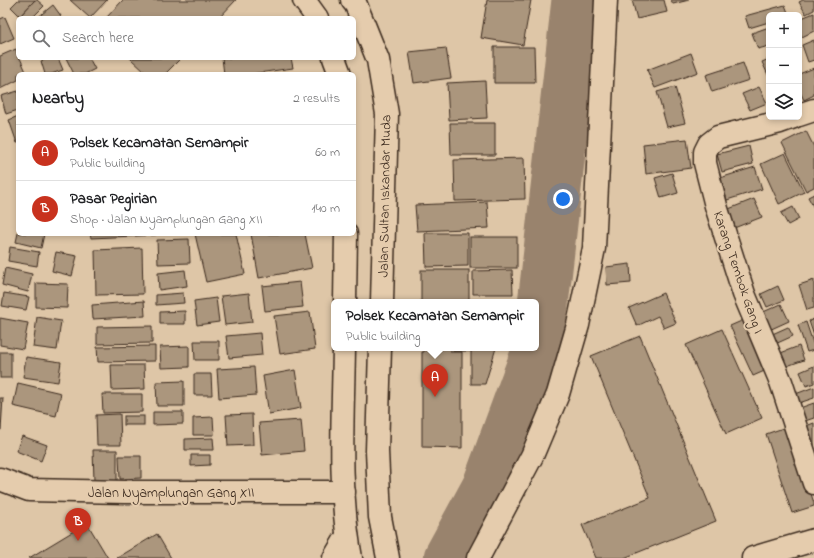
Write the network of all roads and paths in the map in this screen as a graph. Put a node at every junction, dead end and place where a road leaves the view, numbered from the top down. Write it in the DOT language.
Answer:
graph roads {
  1 [pos="304,0"];
  2 [pos="352,0"];
  3 [pos="606,0"];
  4 [pos="316,16"];
  5 [pos="335,60"];
  6 [pos="339,72"];
  7 [pos="814,110"];
  8 [pos="802,114"];
  9 [pos="786,120"];
  10 [pos="346,236"];
  11 [pos="344,299"];
  12 [pos="382,299"];
  13 [pos="344,351"];
  14 [pos="380,351"];
  15 [pos="0,479"];
  16 [pos="814,483"];
  17 [pos="344,492"];
  18 [pos="346,536"];
  19 [pos="814,540"];
  20 [pos="334,558"];
  21 [pos="351,558"];
  22 [pos="388,558"];
  23 [pos="478,558"];
  24 [pos="753,558"];
  1 -- 4 [label="main road"];
  2 -- 12 [label="main road, Jalan Sultan Iskandar Muda"];
  3 -- 23 [label="main road"];
  5 -- 6 [label="main road"];
  7 -- 8 [label="main road"];
  9 -- 16 [label="main road, Karang Tembok Gang I"];
  10 -- 11 [label="main road"];
  13 -- 17 [label="main road"];
  14 -- 22 [label="main road"];
  15 -- 17 [label="main road, Jalan Nyamplungan Gang XII"];
  17 -- 18 [label="main road"];
  18 -- 20 [label="main road"];
  18 -- 21 [label="main road"];
  19 -- 24 [label="main road"];
}
